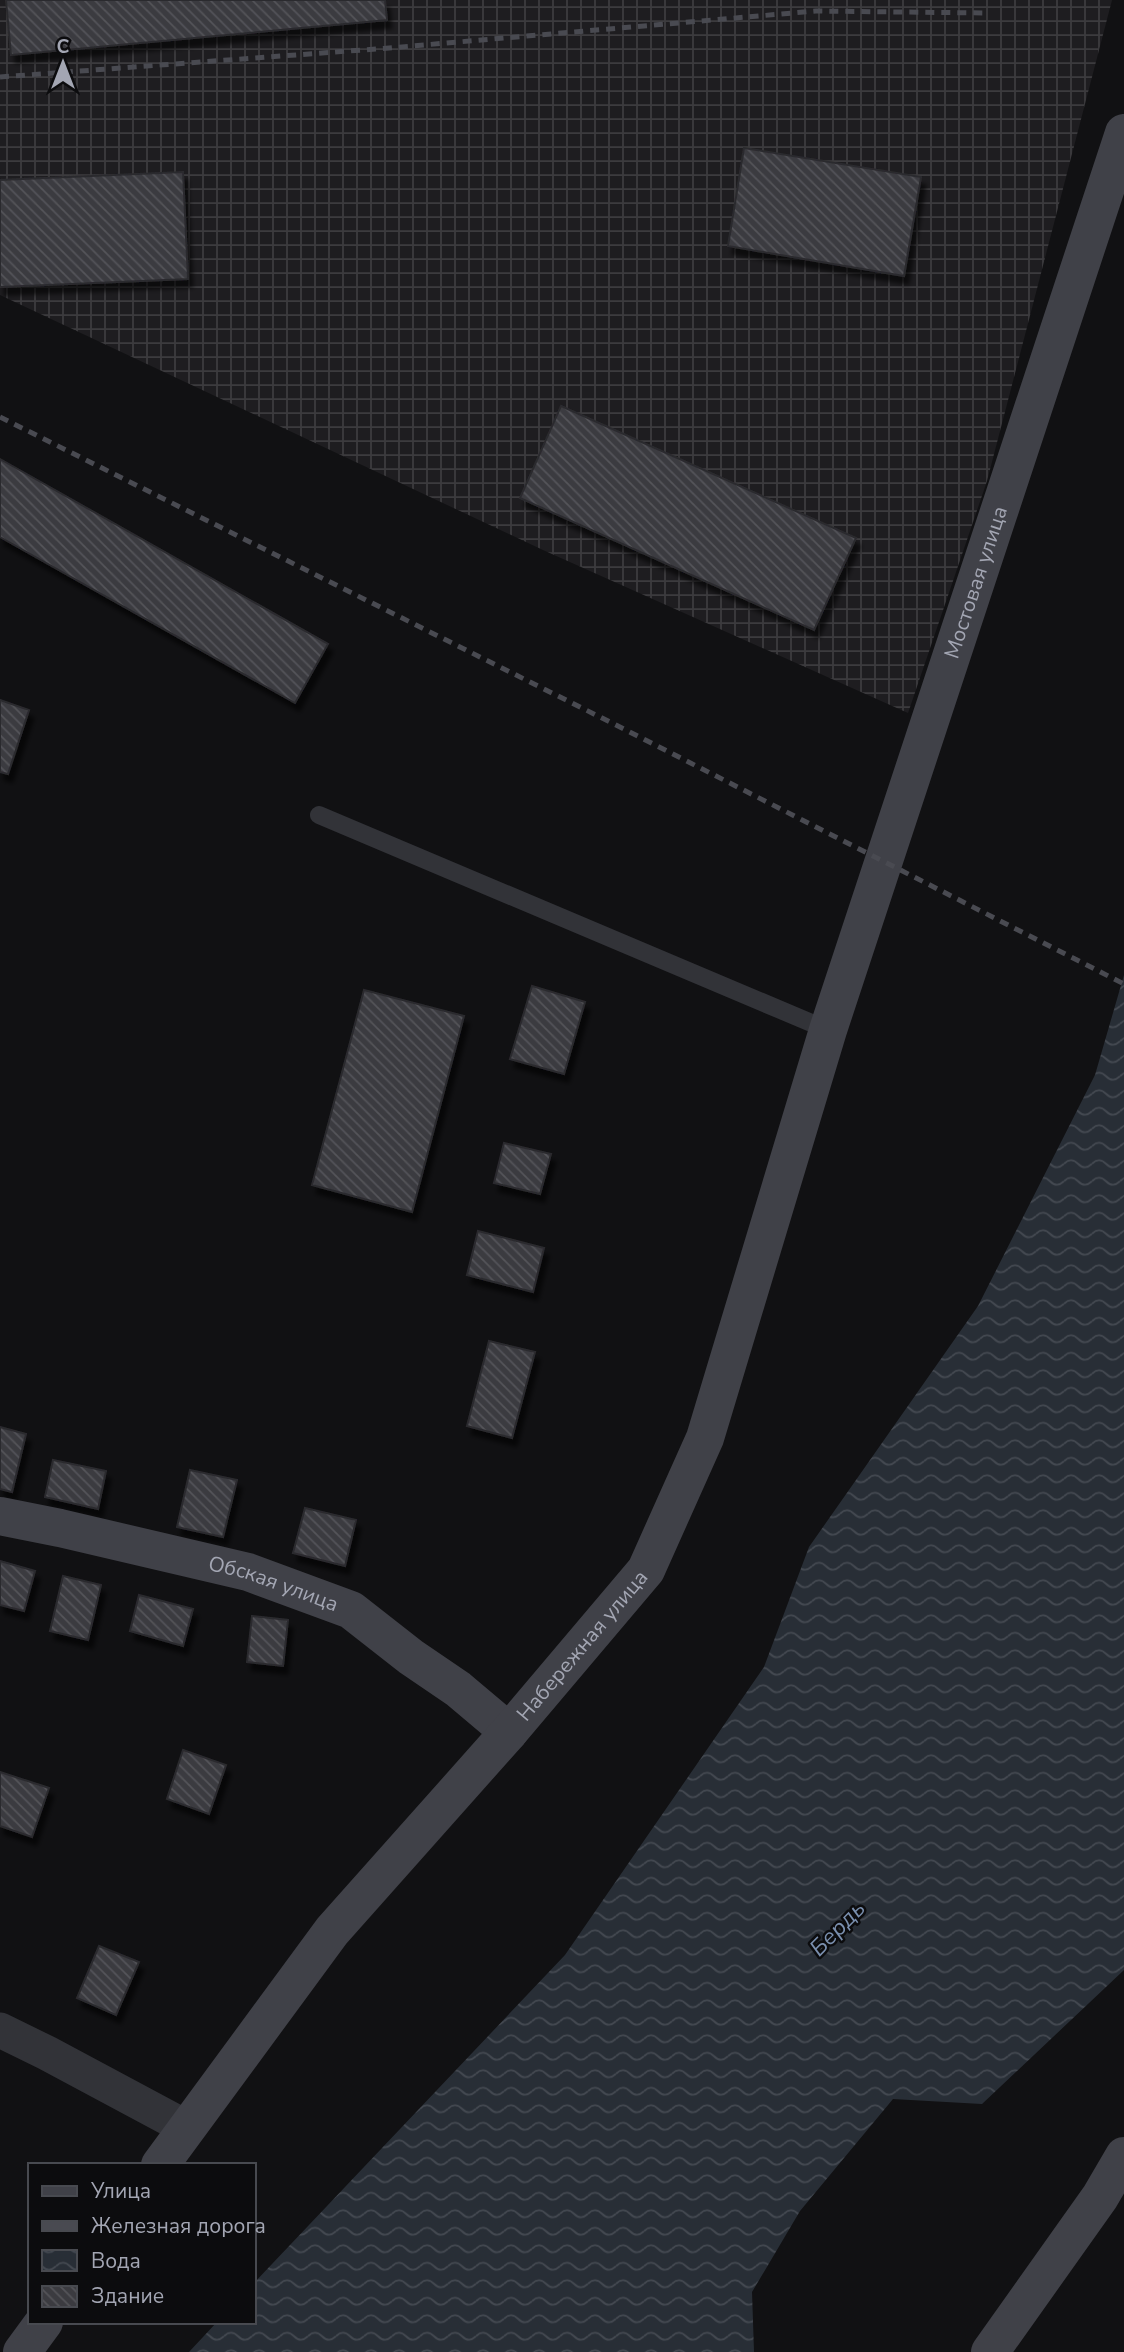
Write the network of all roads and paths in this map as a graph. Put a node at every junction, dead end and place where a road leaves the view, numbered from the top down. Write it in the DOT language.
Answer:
graph roads {
  1 [pos="1124,133"];
  2 [pos="319,815"];
  3 [pos="828,1030"];
  4 [pos="0,1516"];
  5 [pos="509,1732"];
  6 [pos="0,2030"];
  7 [pos="187,2128"];
  8 [pos="1124,2156"];
  9 [pos="161,2163"];
  10 [pos="43,2324"];
  11 [pos="22,2352"];
  12 [pos="990,2352"];
  1 -- 3 [label="street, Мостовая улица"];
  2 -- 3 [label="lane"];
  3 -- 5 [label="street, Набережная улица"];
  4 -- 5 [label="street, Обская улица"];
  5 -- 7 [label="street, Набережная улица"];
  6 -- 7 [label="street"];
  7 -- 9 [label="street, Набережная улица"];
  8 -- 12 [label="street"];
  10 -- 11 [label="street"];
}
